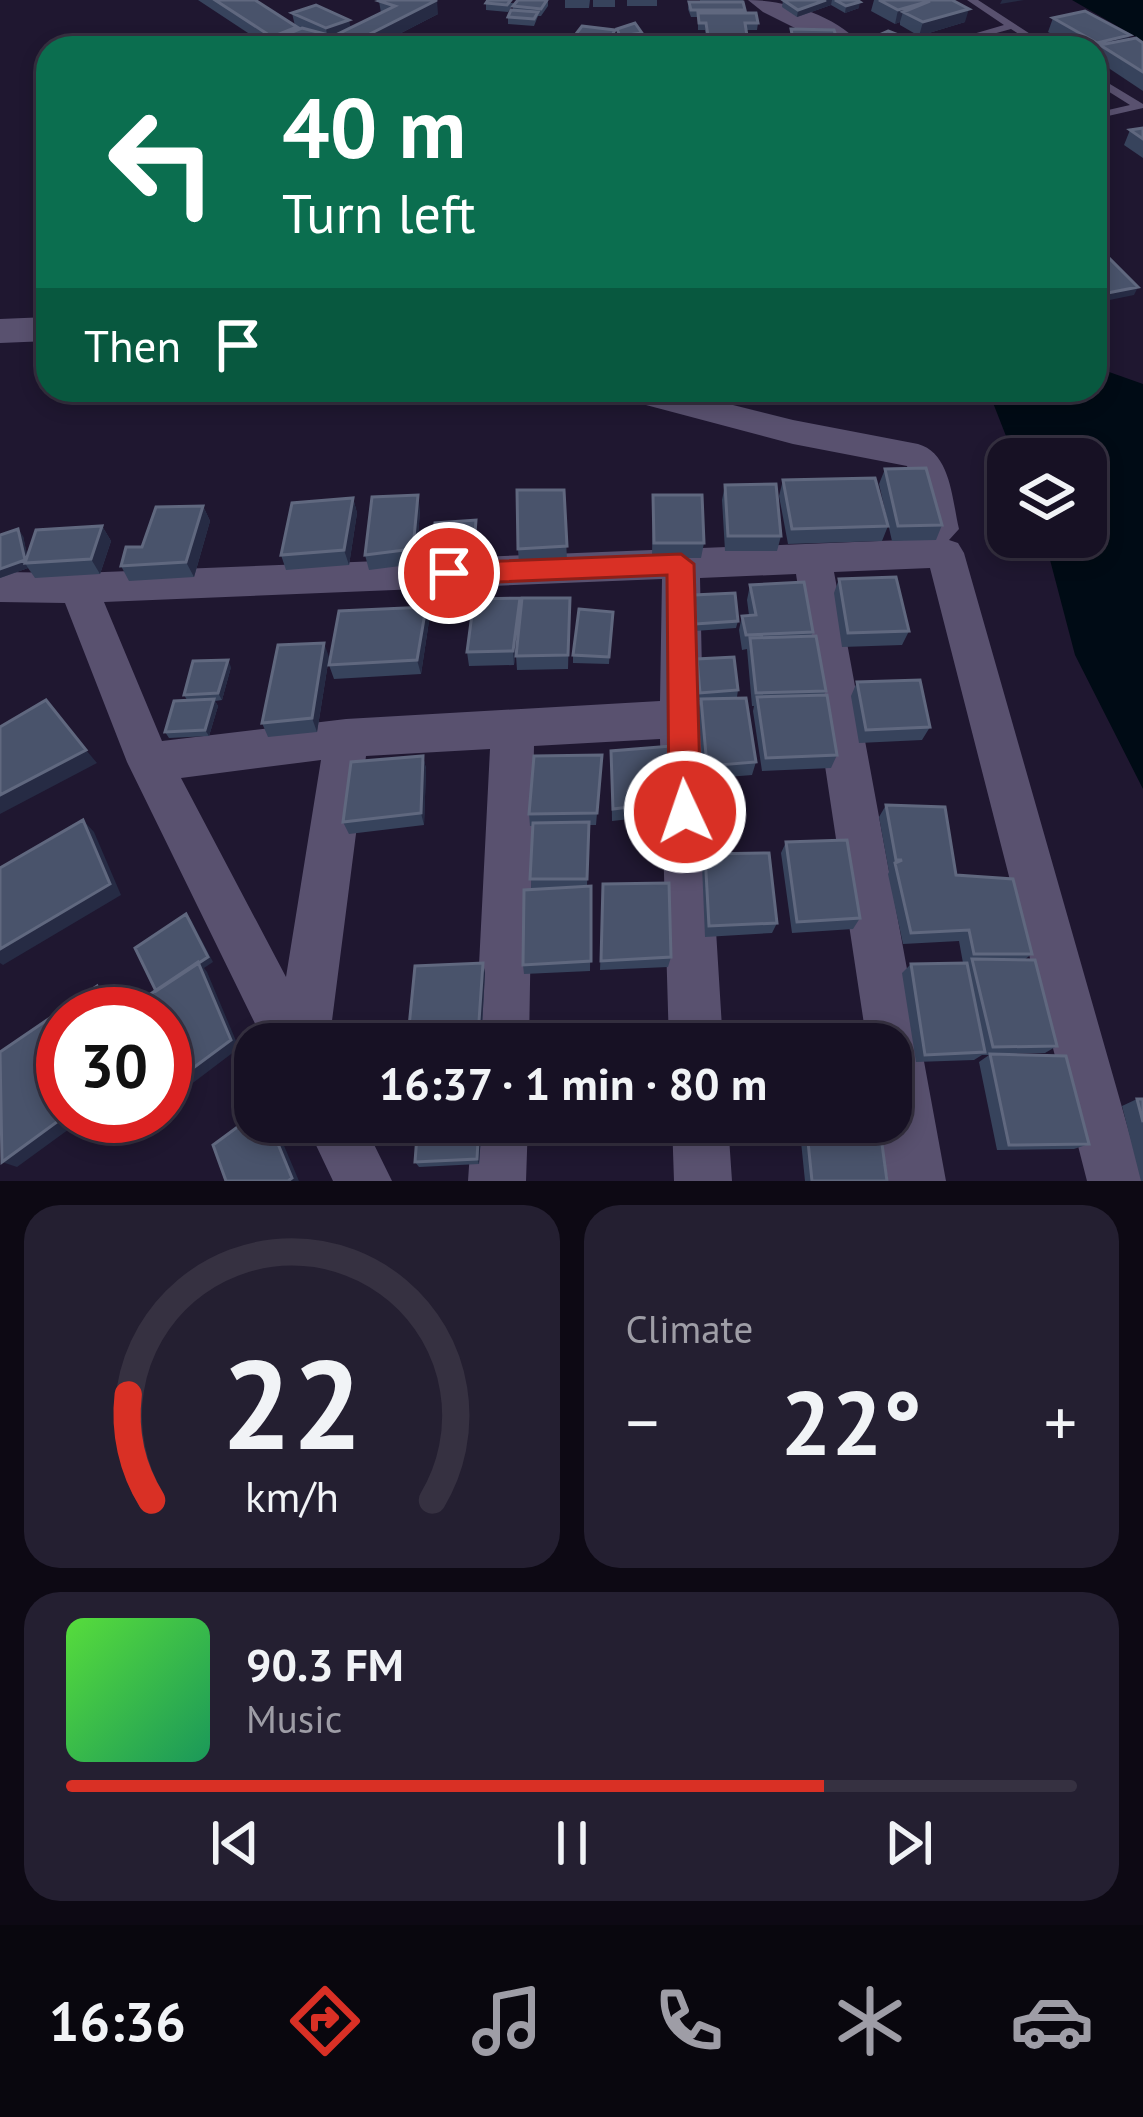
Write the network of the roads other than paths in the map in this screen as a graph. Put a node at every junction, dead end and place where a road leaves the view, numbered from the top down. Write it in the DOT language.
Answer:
graph roads {
  1 [pos="761,0"];
  2 [pos="973,0"];
  3 [pos="1012,26"];
  4 [pos="840,36"];
  5 [pos="971,36"];
  6 [pos="1028,36"];
  7 [pos="1107,86"];
  8 [pos="1107,113"];
  9 [pos="36,330"];
  10 [pos="0,331"];
  11 [pos="677,402"];
  12 [pos="946,553"];
  13 [pos="813,560"];
  14 [pos="681,564"];
  15 [pos="0,586"];
  16 [pos="79,588"];
  17 [pos="681,719"];
  18 [pos="513,728"];
  19 [pos="346,738"];
  20 [pos="148,762"];
  21 [pos="287,1023"];
  22 [pos="301,1023"];
  23 [pos="503,1023"];
  24 [pos="695,1023"];
  25 [pos="344,1143"];
  26 [pos="499,1143"];
  27 [pos="701,1143"];
  28 [pos="363,1181"];
  29 [pos="497,1181"];
  30 [pos="703,1181"];
  31 [pos="917,1181"];
  32 [pos="1116,1181"];
  1 -- 4 [label="street"];
  2 -- 3 [label="lane"];
  3 -- 5 [label="lane"];
  3 -- 6 [label="lane"];
  7 -- 8 [label="lane"];
  9 -- 10 [label="street"];
  11 -- 12 [label="street"];
  12 -- 13 [label="street"];
  12 -- 32 [label="street"];
  13 -- 14 [label="street"];
  13 -- 31 [label="street"];
  14 -- 16 [label="street"];
  14 -- 17 [label="street"];
  15 -- 16 [label="street"];
  16 -- 20 [label="street"];
  17 -- 18 [label="street"];
  17 -- 24 [label="street"];
  18 -- 19 [label="street"];
  18 -- 23 [label="street"];
  19 -- 20 [label="street"];
  19 -- 22 [label="street"];
  20 -- 21 [label="street"];
  25 -- 28 [label="street"];
  26 -- 29 [label="street"];
  27 -- 30 [label="street"];
}
